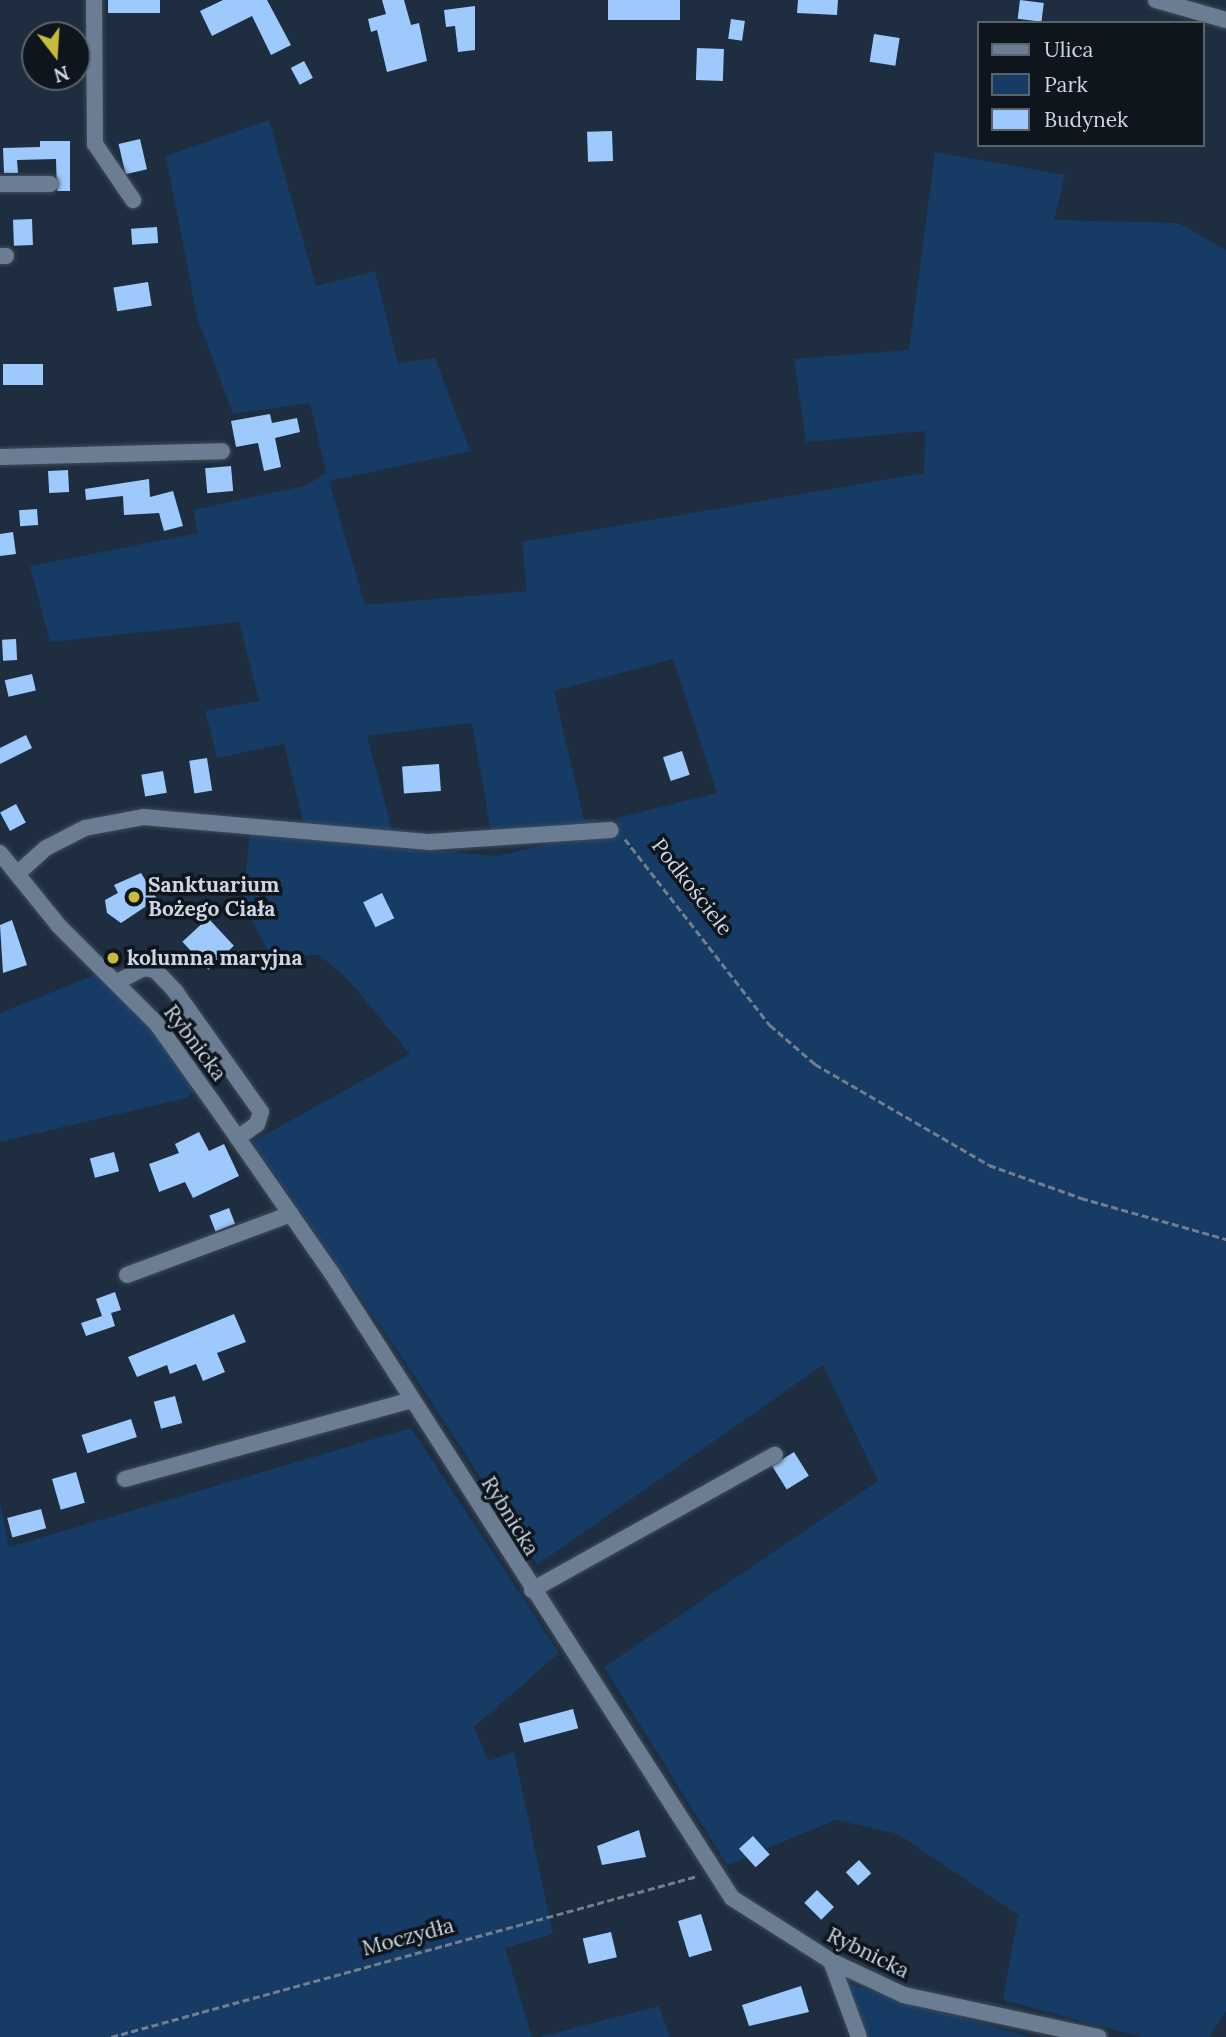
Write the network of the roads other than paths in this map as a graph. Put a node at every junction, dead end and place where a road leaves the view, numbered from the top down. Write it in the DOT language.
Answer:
graph roads {
  1 [pos="94,0"];
  2 [pos="1156,0"];
  3 [pos="1226,20"];
  4 [pos="0,184"];
  5 [pos="50,184"];
  6 [pos="133,200"];
  7 [pos="222,451"];
  8 [pos="0,457"];
  9 [pos="611,830"];
  10 [pos="0,853"];
  11 [pos="17,874"];
  12 [pos="119,981"];
  13 [pos="238,1138"];
  14 [pos="291,1214"];
  15 [pos="127,1275"];
  16 [pos="412,1401"];
  17 [pos="775,1455"];
  18 [pos="125,1479"];
  19 [pos="532,1590"];
  20 [pos="831,1961"];
  21 [pos="859,2037"];
  22 [pos="1099,2037"];
  1 -- 6 [label="street"];
  2 -- 3 [label="street"];
  4 -- 5 [label="street"];
  7 -- 8 [label="street"];
  9 -- 11 [label="street"];
  10 -- 11 [label="street, Rybnicka"];
  11 -- 12 [label="street, Rybnicka"];
  12 -- 13 [label="street, Rybnicka"];
  12 -- 13 [label="street"];
  13 -- 14 [label="street, Rybnicka"];
  14 -- 15 [label="street"];
  14 -- 16 [label="street, Rybnicka"];
  16 -- 18 [label="street"];
  16 -- 19 [label="street, Rybnicka"];
  17 -- 19 [label="street"];
  19 -- 20 [label="street, Rybnicka"];
  20 -- 21 [label="street"];
  20 -- 22 [label="street, Rybnicka"];
}
